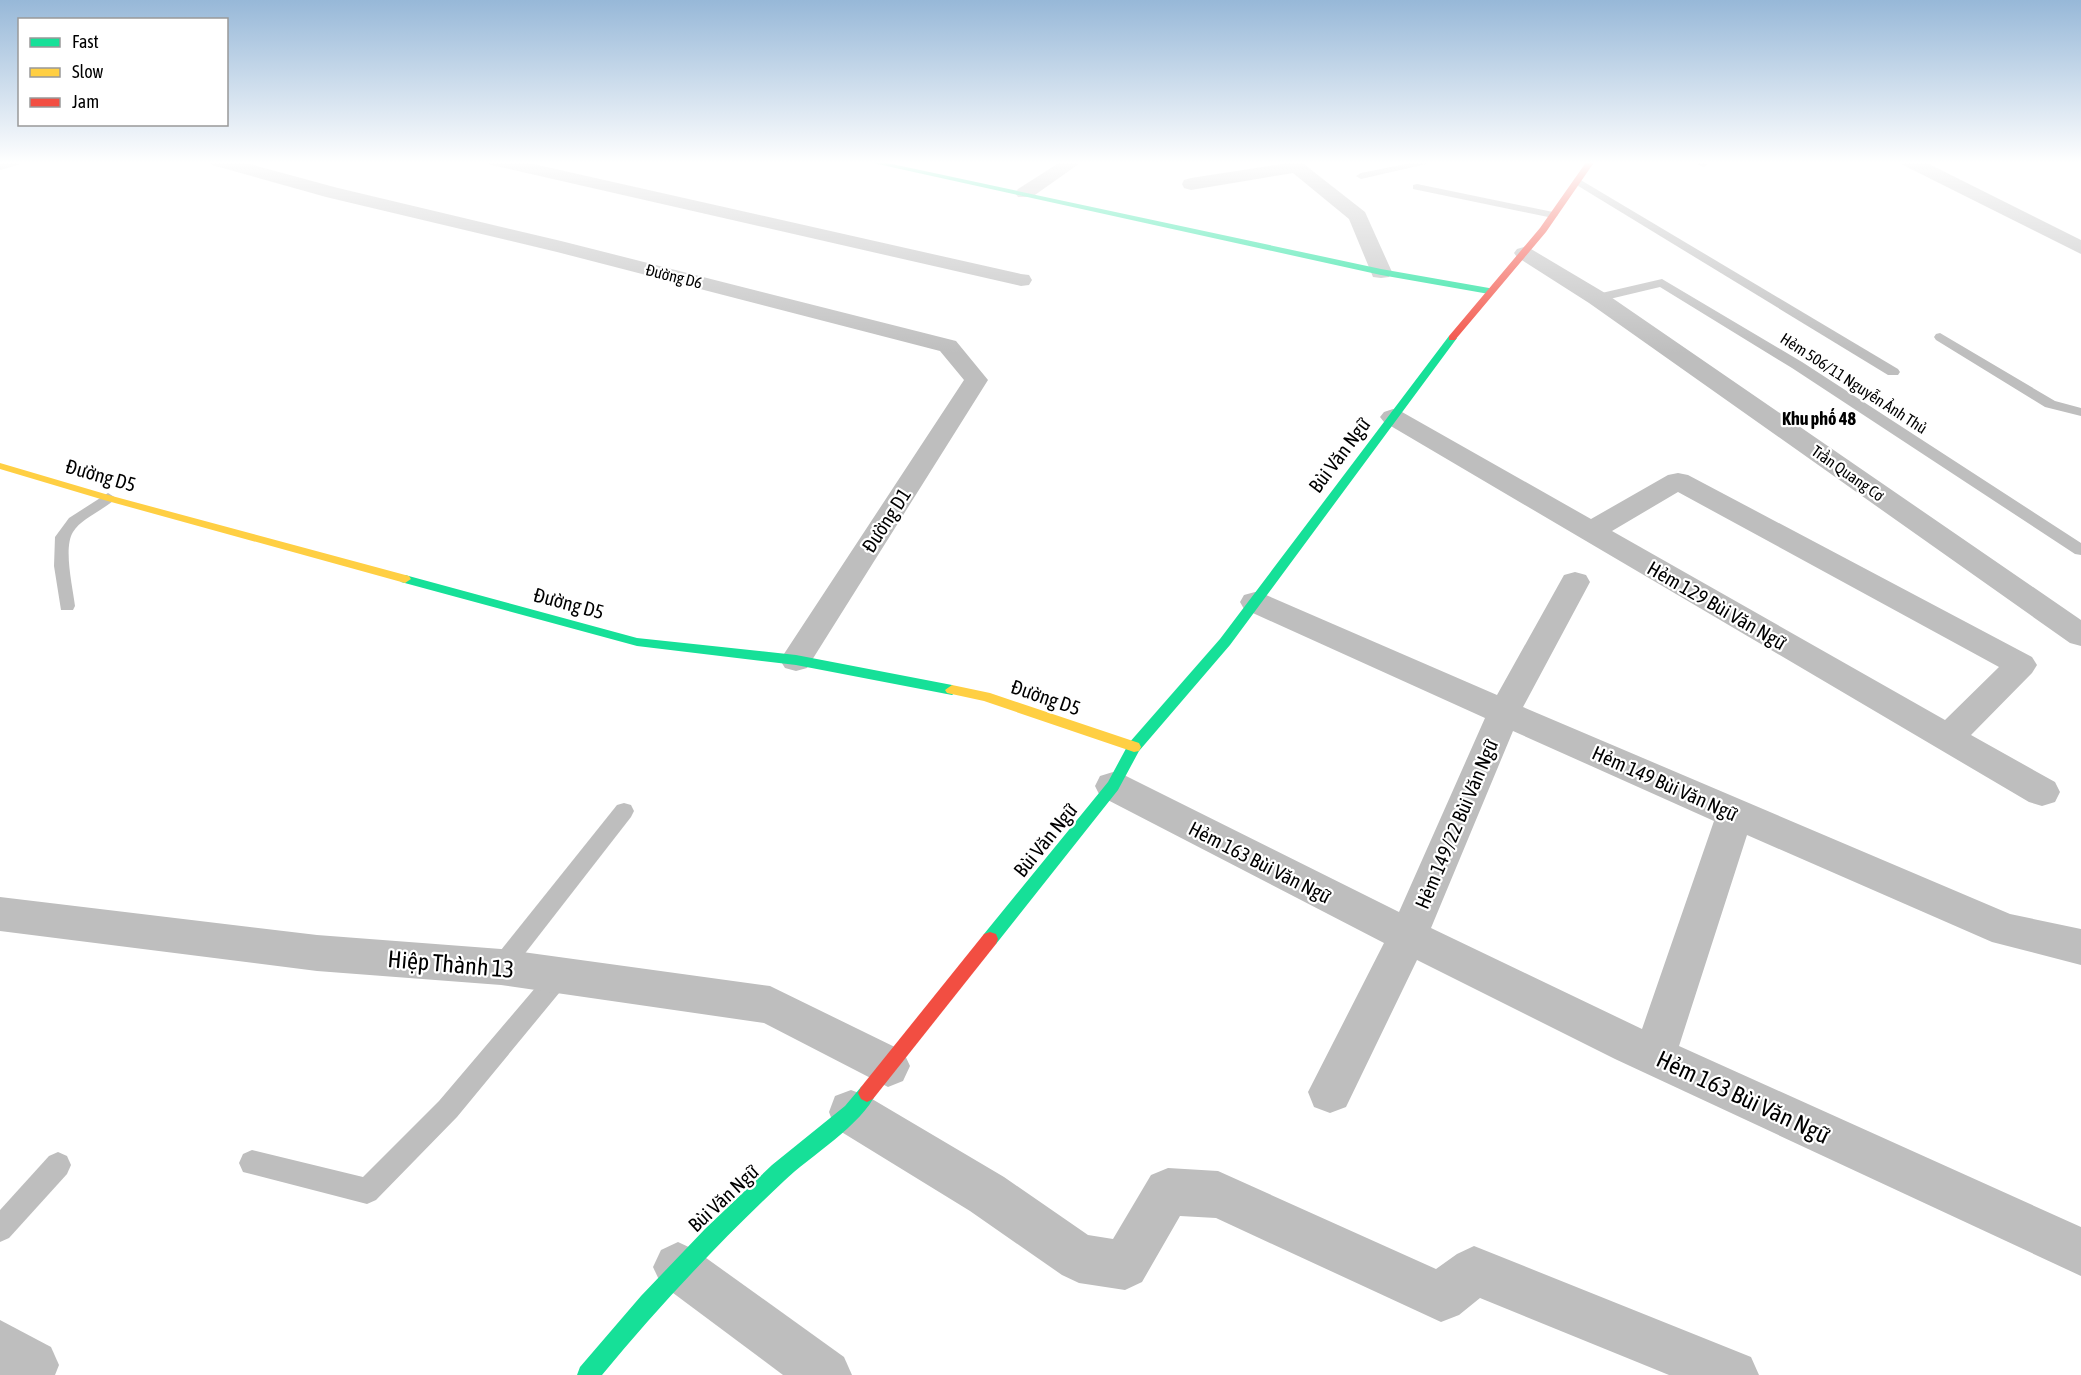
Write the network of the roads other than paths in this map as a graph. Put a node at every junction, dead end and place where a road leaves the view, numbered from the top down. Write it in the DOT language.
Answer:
graph roads {
  1 [pos="469,225"];
  2 [pos="780,225"];
  3 [pos="1170,225"];
  4 [pos="1362,225"];
  5 [pos="1545,225"];
  6 [pos="1652,225"];
  7 [pos="2036,225"];
  8 [pos="2081,248"];
  9 [pos="1524,253"];
  10 [pos="1381,272"];
  11 [pos="1021,280"];
  12 [pos="1489,291"];
  13 [pos="1597,298"];
  14 [pos="1940,337"];
  15 [pos="1893,372"];
  16 [pos="976,380"];
  17 [pos="2081,412"];
  18 [pos="1393,417"];
  19 [pos="0,466"];
  20 [pos="108,498"];
  21 [pos="1590,531"];
  22 [pos="2081,550"];
  23 [pos="1575,582"];
  24 [pos="1255,602"];
  25 [pos="67,606"];
  26 [pos="2081,635"];
  27 [pos="796,660"];
  28 [pos="1504,712"];
  29 [pos="1947,738"];
  30 [pos="1134,747"];
  31 [pos="1113,786"];
  32 [pos="2042,792"];
  33 [pos="624,811"];
  34 [pos="1735,814"];
  35 [pos="0,914"];
  36 [pos="1408,936"];
  37 [pos="2081,947"];
  38 [pos="501,967"];
  39 [pos="561,974"];
  40 [pos="1654,1056"];
  41 [pos="888,1066"];
  42 [pos="1330,1092"];
  43 [pos="851,1112"];
  44 [pos="252,1163"];
  45 [pos="58,1166"];
  46 [pos="0,1228"];
  47 [pos="2081,1252"];
  48 [pos="678,1267"];
  49 [pos="588,1375"];
  50 [pos="826,1375"];
  51 [pos="1733,1375"];
  1 -- 16 [label="street, Đường D6"];
  2 -- 11 [label="street"];
  3 -- 10 [label="main road"];
  4 -- 10 [label="street"];
  5 -- 9 [label="main road, Bùi Văn Ngữ"];
  6 -- 15 [label="lane"];
  7 -- 8 [label="street"];
  9 -- 12 [label="main road, Bùi Văn Ngữ"];
  9 -- 13 [label="street, Trần Quang Cơ"];
  10 -- 12 [label="main road"];
  12 -- 18 [label="main road, Bùi Văn Ngữ"];
  13 -- 22 [label="lane, Hẻm 506/11 Nguyễn Ảnh Thủ"];
  13 -- 26 [label="street, Trần Quang Cơ"];
  14 -- 17 [label="lane"];
  16 -- 27 [label="street, Đường D1"];
  18 -- 21 [label="street, Hẻm 129 Bùi Văn Ngữ"];
  18 -- 24 [label="main road, Bùi Văn Ngữ"];
  19 -- 20 [label="main road, Đường D5"];
  20 -- 25 [label="lane"];
  20 -- 27 [label="main road, Đường D5"];
  21 -- 29 [label="street, Hẻm 129 Bùi Văn Ngữ"];
  21 -- 29 [label="street"];
  23 -- 28 [label="street, Hẻm 149/22 Bùi Văn Ngữ"];
  24 -- 28 [label="street, Hẻm 149 Bùi Văn Ngữ"];
  24 -- 30 [label="main road, Bùi Văn Ngữ"];
  27 -- 30 [label="main road, Đường D5"];
  28 -- 34 [label="street, Hẻm 149 Bùi Văn Ngữ"];
  28 -- 36 [label="street, Hẻm 149/22 Bùi Văn Ngữ"];
  29 -- 32 [label="street, Hẻm 129 Bùi Văn Ngữ"];
  30 -- 31 [label="main road, Bùi Văn Ngữ"];
  31 -- 36 [label="street, Hẻm 163 Bùi Văn Ngữ"];
  31 -- 41 [label="main road, Bùi Văn Ngữ"];
  33 -- 38 [label="lane"];
  34 -- 37 [label="street, Hẻm 149 Bùi Văn Ngữ"];
  34 -- 40 [label="street"];
  35 -- 38 [label="street, Hiệp Thành 13"];
  36 -- 40 [label="street, Hẻm 163 Bùi Văn Ngữ"];
  36 -- 42 [label="street"];
  38 -- 39 [label="street, Hiệp Thành 13"];
  39 -- 41 [label="street, Hiệp Thành 13"];
  39 -- 44 [label="lane"];
  40 -- 47 [label="street, Hẻm 163 Bùi Văn Ngữ"];
  41 -- 43 [label="main road, Bùi Văn Ngữ"];
  43 -- 48 [label="main road, Bùi Văn Ngữ"];
  43 -- 51 [label="street"];
  45 -- 46 [label="lane"];
  48 -- 49 [label="main road, Bùi Văn Ngữ"];
  48 -- 50 [label="street"];
}
